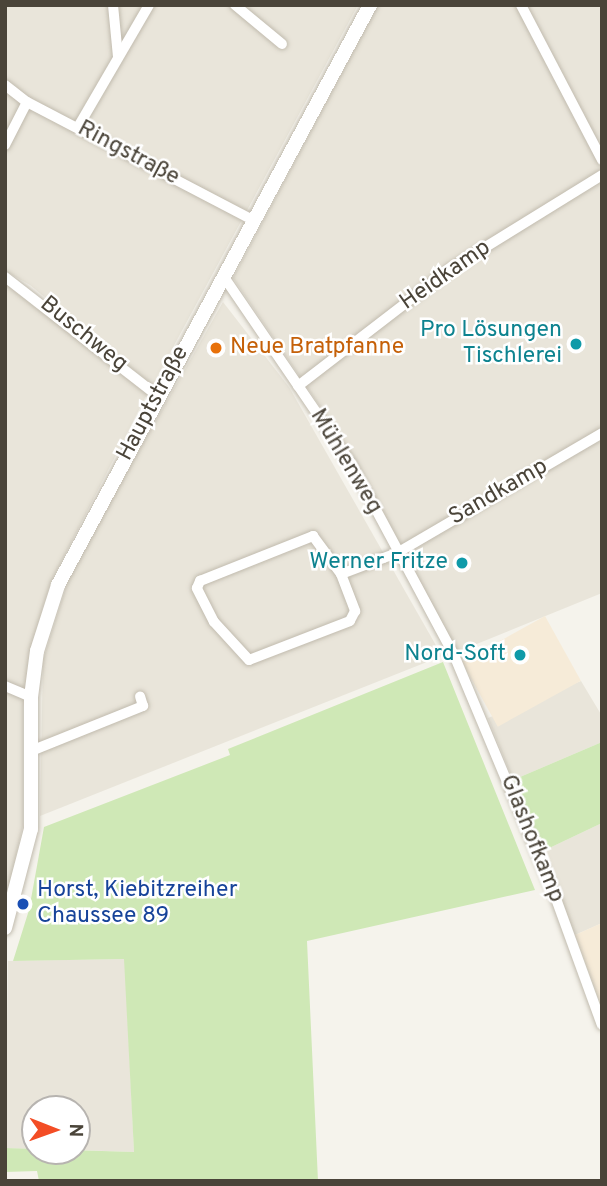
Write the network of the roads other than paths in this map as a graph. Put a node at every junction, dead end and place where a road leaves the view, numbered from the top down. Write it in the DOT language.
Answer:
graph roads {
  1 [pos="113,5"];
  2 [pos="149,5"];
  3 [pos="235,5"];
  4 [pos="370,5"];
  5 [pos="521,5"];
  6 [pos="282,44"];
  7 [pos="118,57"];
  8 [pos="5,85"];
  9 [pos="27,102"];
  10 [pos="78,127"];
  11 [pos="5,145"];
  12 [pos="602,160"];
  13 [pos="602,176"];
  14 [pos="253,220"];
  15 [pos="5,277"];
  16 [pos="224,277"];
  17 [pos="298,386"];
  18 [pos="158,396"];
  19 [pos="602,433"];
  20 [pos="397,553"];
  21 [pos="341,574"];
  22 [pos="454,655"];
  23 [pos="5,686"];
  24 [pos="140,696"];
  25 [pos="31,697"];
  26 [pos="31,751"];
  27 [pos="5,928"];
  28 [pos="602,1025"];
  1 -- 7 [label="street"];
  2 -- 7 [label="street"];
  3 -- 6 [label="street"];
  4 -- 14 [label="street, Hauptstraße"];
  5 -- 12 [label="street"];
  7 -- 10 [label="street"];
  8 -- 9 [label="street, Ringstraße"];
  9 -- 10 [label="street, Ringstraße"];
  9 -- 11 [label="street"];
  10 -- 14 [label="street, Ringstraße"];
  13 -- 17 [label="street, Heidkamp"];
  14 -- 16 [label="street, Hauptstraße"];
  15 -- 18 [label="street, Buschweg"];
  16 -- 17 [label="street, Mühlenweg"];
  16 -- 18 [label="street, Hauptstraße"];
  17 -- 20 [label="street, Mühlenweg"];
  18 -- 25 [label="street, Hauptstraße"];
  19 -- 20 [label="street, Sandkamp"];
  20 -- 21 [label="street, Sandkamp"];
  20 -- 22 [label="street, Mühlenweg"];
  21 -- 21 [label="street"];
  22 -- 28 [label="street, Glashofkamp"];
  23 -- 25 [label="street"];
  24 -- 26 [label="street"];
  25 -- 26 [label="street, Hauptstraße"];
  26 -- 27 [label="street, Hauptstraße"];
}
